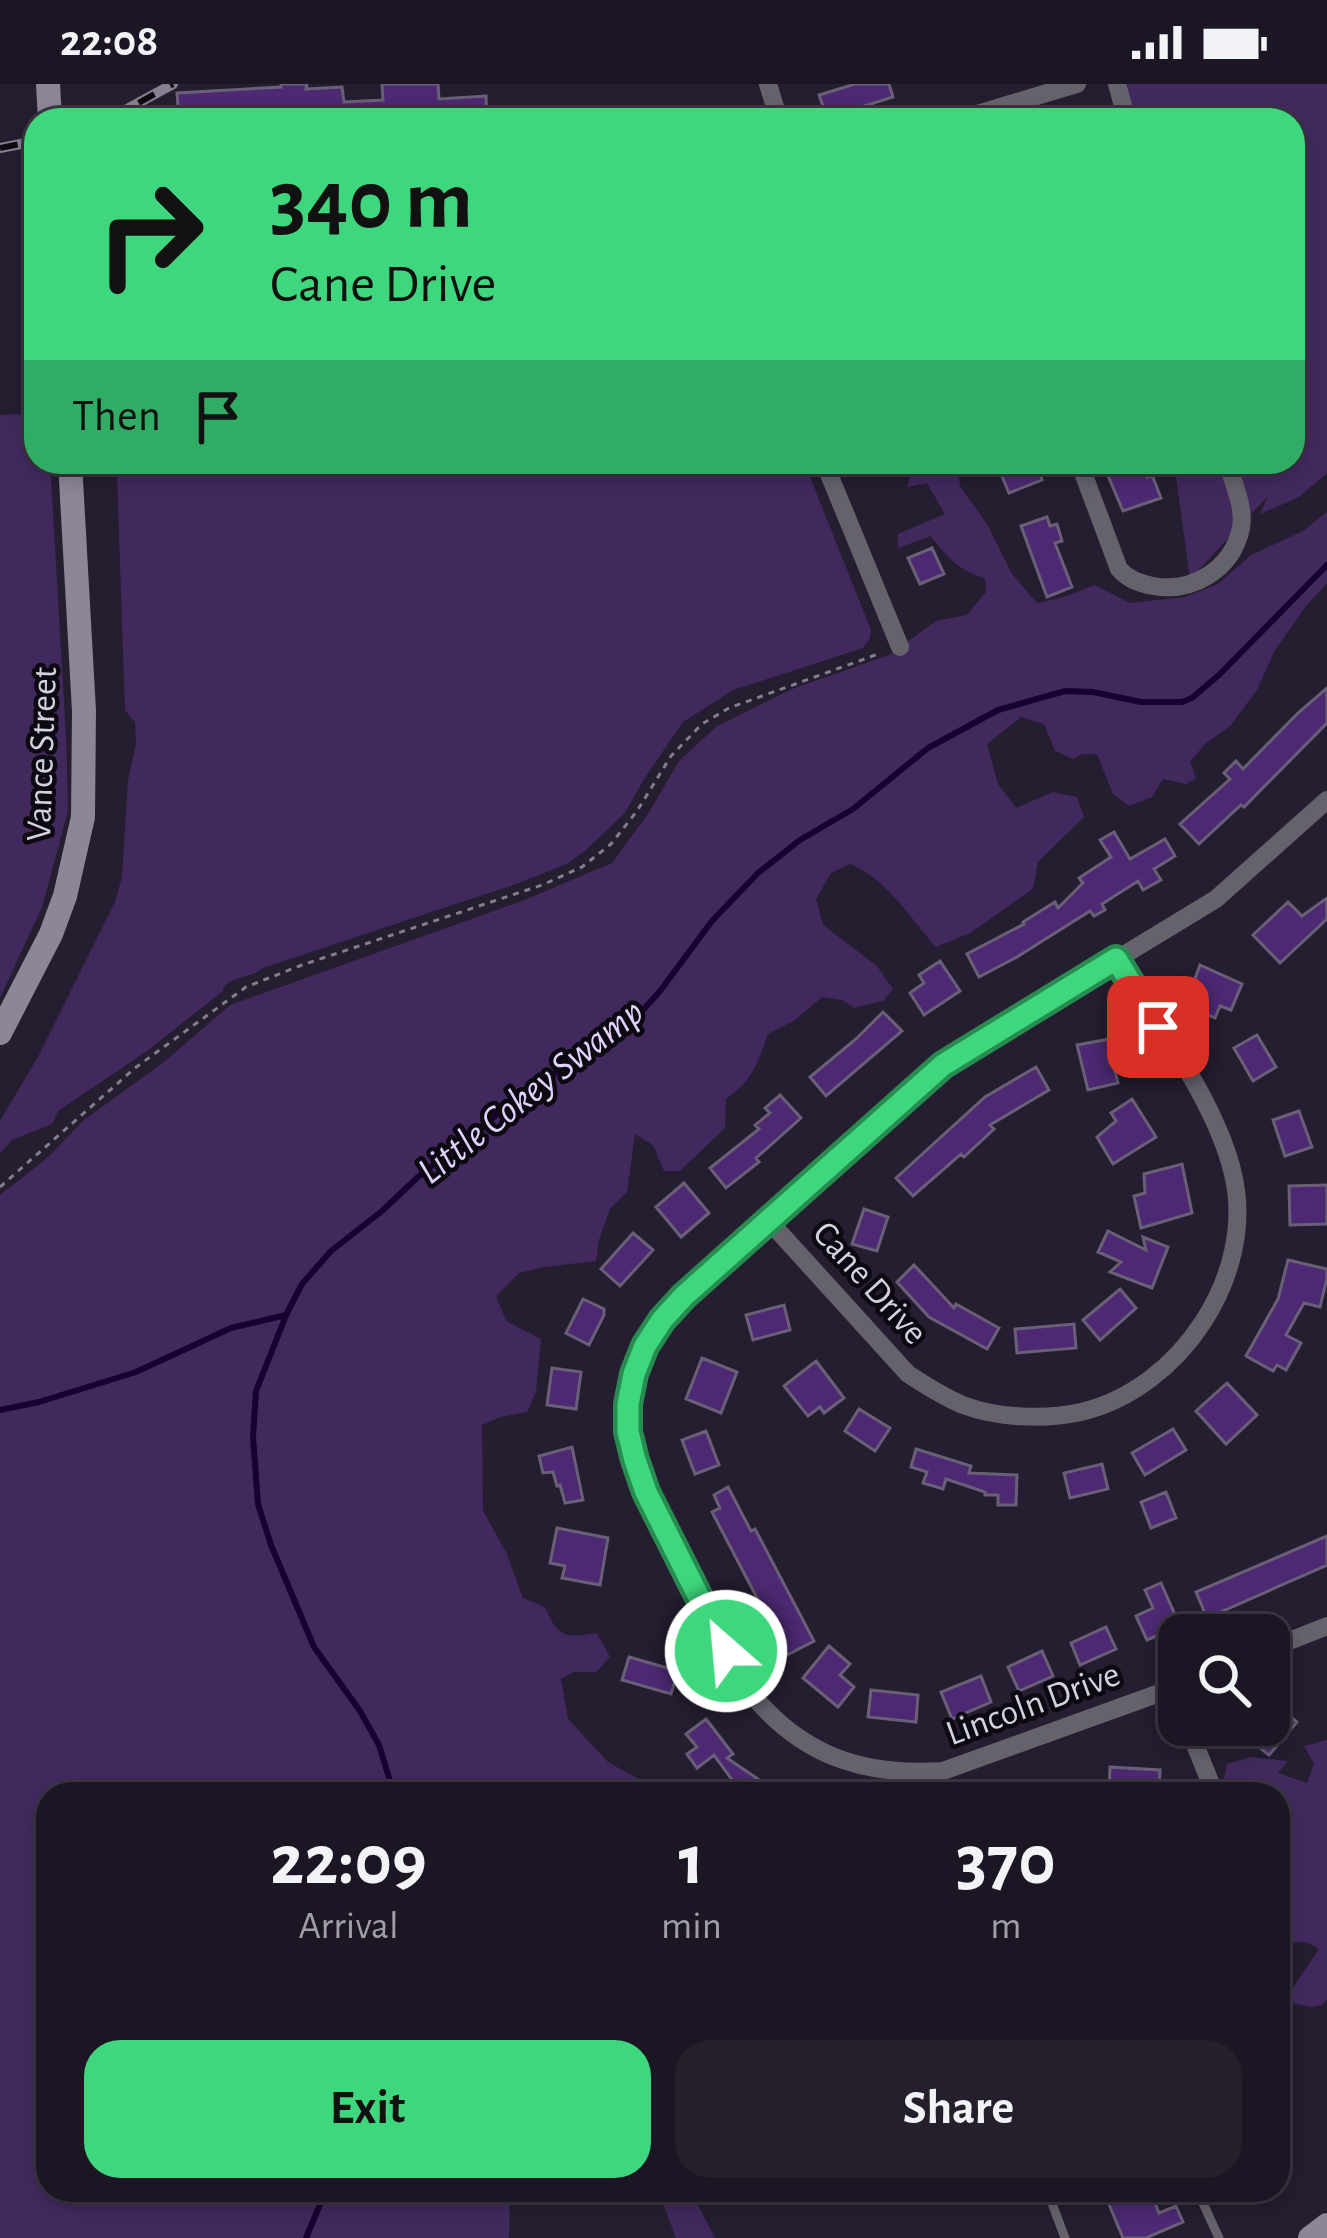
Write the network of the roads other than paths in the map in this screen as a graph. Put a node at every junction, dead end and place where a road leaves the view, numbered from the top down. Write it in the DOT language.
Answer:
graph roads {
  1 [pos="1077,84"];
  2 [pos="997,108"];
  3 [pos="71,474"];
  4 [pos="829,474"];
  5 [pos="1083,474"];
  6 [pos="1230,474"];
  7 [pos="900,647"];
  8 [pos="1327,800"];
  9 [pos="1116,959"];
  10 [pos="0,1034"];
  11 [pos="770,1222"];
  12 [pos="1327,1626"];
  13 [pos="1290,1641"];
  14 [pos="1158,1700"];
  15 [pos="1195,1746"];
  16 [pos="1209,1782"];
  17 [pos="1052,2202"];
  18 [pos="1202,2202"];
  19 [pos="1327,2225"];
  20 [pos="1065,2238"];
  21 [pos="1219,2238"];
  22 [pos="1310,2238"];
  1 -- 2 [label="street"];
  3 -- 10 [label="street, Vance Street"];
  4 -- 7 [label="street"];
  5 -- 6 [label="street"];
  8 -- 9 [label="street, Lincoln Drive"];
  9 -- 11 [label="street, Lincoln Drive"];
  9 -- 11 [label="street, Cane Drive"];
  11 -- 14 [label="street, Lincoln Drive"];
  12 -- 13 [label="street"];
  15 -- 16 [label="street"];
  17 -- 20 [label="lane"];
  18 -- 21 [label="lane"];
  19 -- 22 [label="street"];
}
